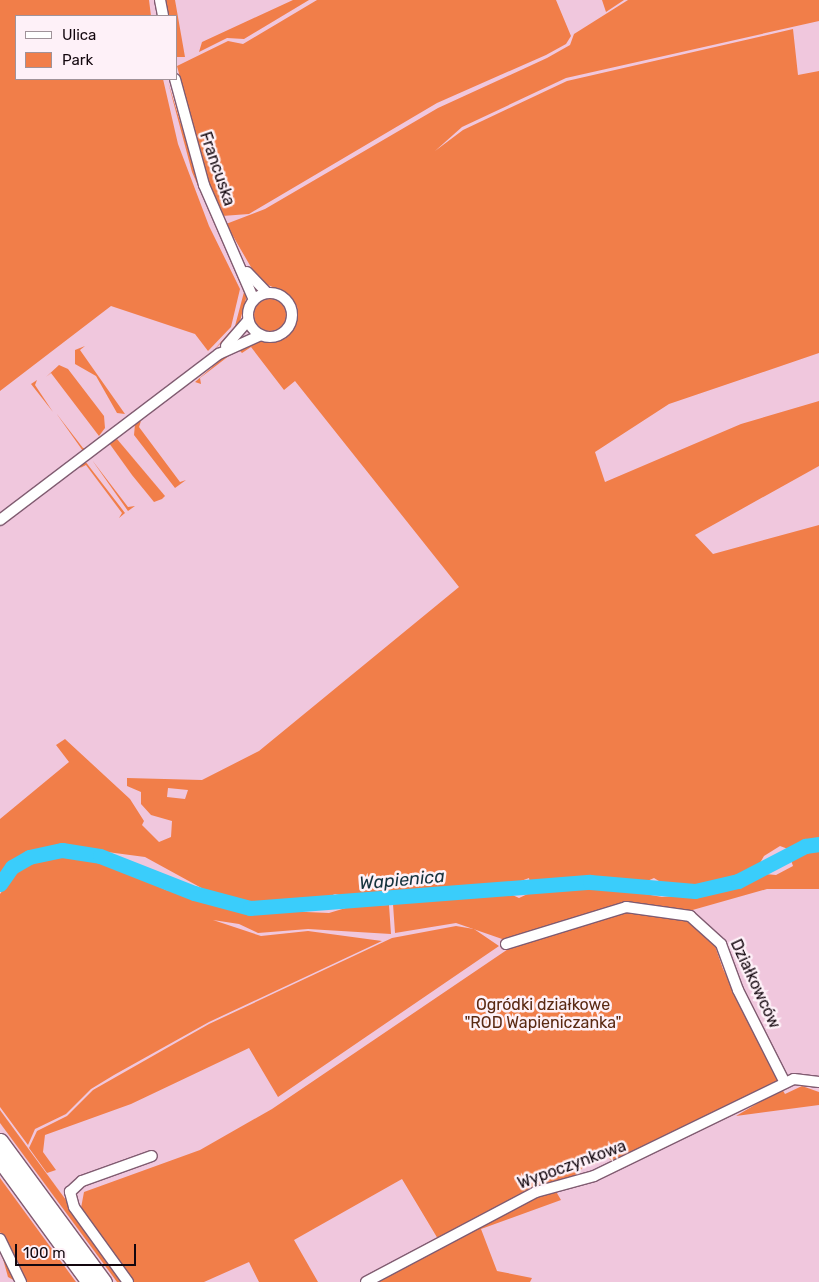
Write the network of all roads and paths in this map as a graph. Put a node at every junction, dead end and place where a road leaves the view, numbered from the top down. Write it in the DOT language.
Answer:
graph roads {
  1 [pos="160,0"];
  2 [pos="164,15"];
  3 [pos="175,80"];
  4 [pos="242,266"];
  5 [pos="267,293"];
  6 [pos="254,300"];
  7 [pos="248,321"];
  8 [pos="260,335"];
  9 [pos="219,354"];
  10 [pos="0,520"];
  11 [pos="506,944"];
  12 [pos="819,1082"];
  13 [pos="786,1083"];
  14 [pos="0,1141"];
  15 [pos="152,1156"];
  16 [pos="0,1160"];
  17 [pos="0,1239"];
  18 [pos="22,1282"];
  19 [pos="89,1282"];
  20 [pos="104,1282"];
  21 [pos="128,1282"];
  22 [pos="366,1282"];
  1 -- 2 [label="street"];
  3 -- 4 [label="street, Francuska"];
  4 -- 5 [label="street, Francuska"];
  4 -- 6 [label="street, Francuska"];
  5 -- 6 [label="street"];
  5 -- 8 [label="street"];
  6 -- 7 [label="street"];
  7 -- 8 [label="street"];
  7 -- 9 [label="street"];
  8 -- 9 [label="street"];
  9 -- 10 [label="street"];
  11 -- 13 [label="street, Działkowców"];
  12 -- 13 [label="street, Wypoczynkowa"];
  13 -- 22 [label="street, Wypoczynkowa"];
  14 -- 20 [label="highway"];
  15 -- 21 [label="street"];
  16 -- 19 [label="highway"];
  17 -- 18 [label="street"];
}
